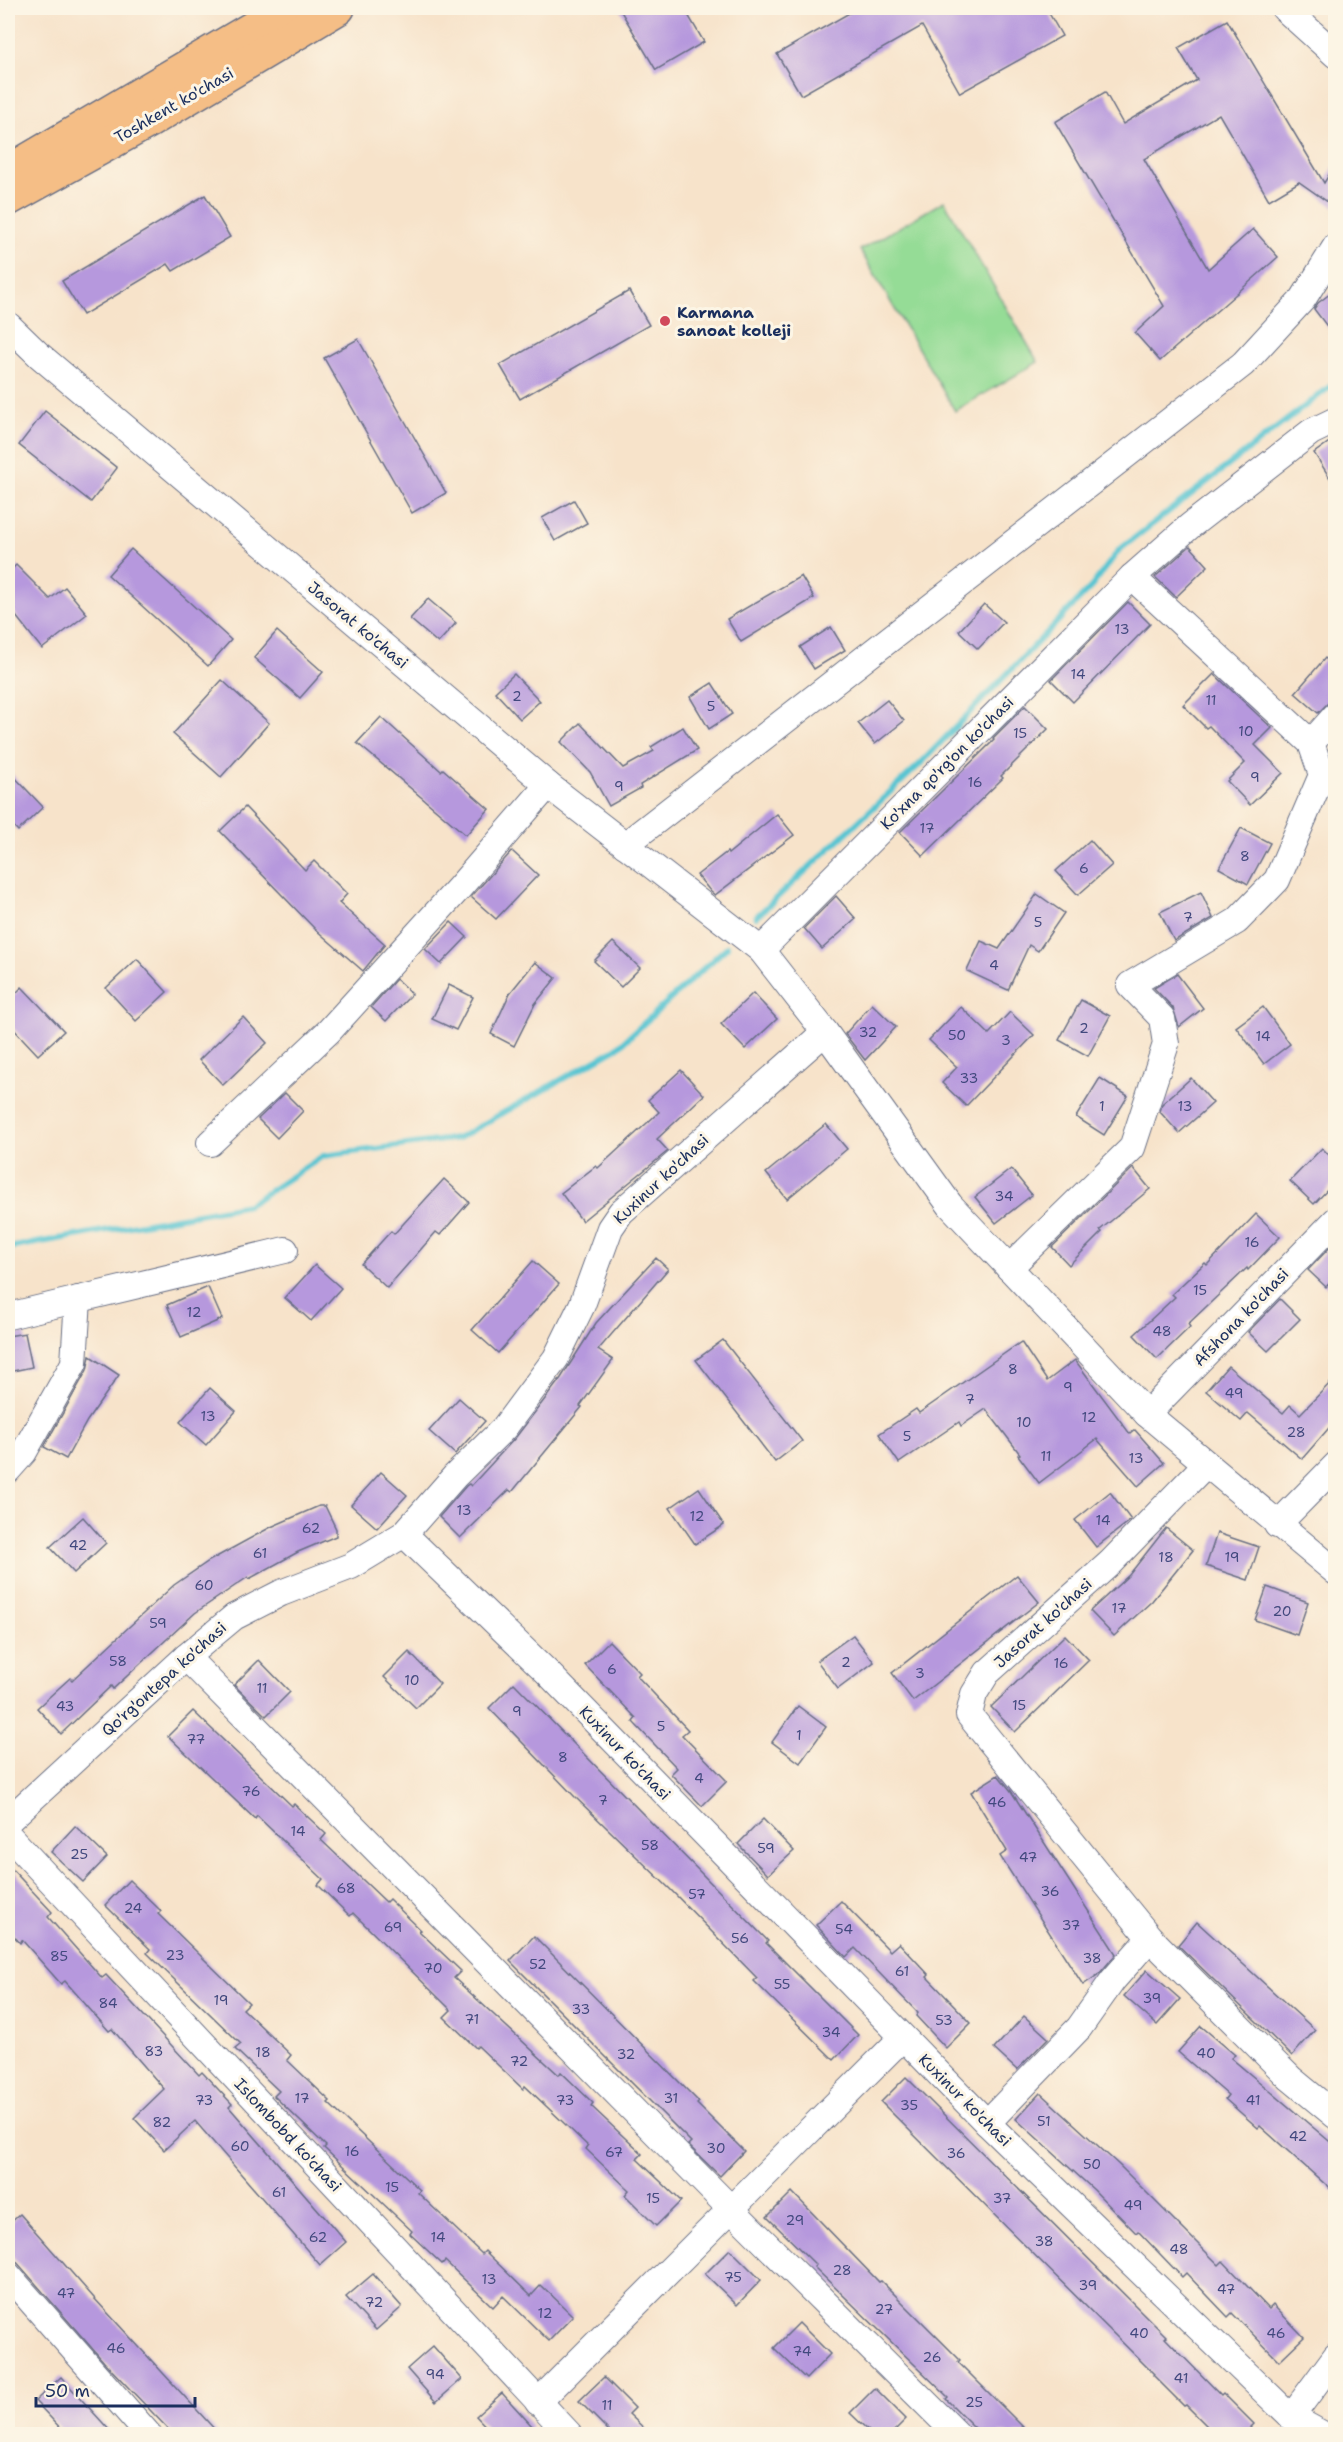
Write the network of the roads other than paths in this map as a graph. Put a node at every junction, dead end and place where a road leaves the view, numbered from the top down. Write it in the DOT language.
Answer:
graph roads {
  1 [pos="287,8"];
  2 [pos="338,8"];
  3 [pos="1284,8"];
  4 [pos="1335,55"];
  5 [pos="8,172"];
  6 [pos="8,199"];
  7 [pos="1335,246"];
  8 [pos="8,325"];
  9 [pos="1335,420"];
  10 [pos="1132,577"];
  11 [pos="1335,715"];
  12 [pos="1311,743"];
  13 [pos="548,785"];
  14 [pos="625,845"];
  15 [pos="761,950"];
  16 [pos="825,1032"];
  17 [pos="210,1143"];
  18 [pos="1335,1220"];
  19 [pos="285,1250"];
  20 [pos="1009,1268"];
  21 [pos="78,1299"];
  22 [pos="8,1316"];
  23 [pos="1147,1414"];
  24 [pos="1206,1464"];
  25 [pos="1335,1465"];
  26 [pos="8,1470"];
  27 [pos="1277,1525"];
  28 [pos="404,1534"];
  29 [pos="1335,1572"];
  30 [pos="186,1657"];
  31 [pos="8,1821"];
  32 [pos="8,1835"];
  33 [pos="1150,1938"];
  34 [pos="902,2038"];
  35 [pos="1335,2116"];
  36 [pos="987,2123"];
  37 [pos="731,2209"];
  38 [pos="8,2275"];
  39 [pos="1335,2356"];
  40 [pos="538,2402"];
  41 [pos="1291,2417"];
  42 [pos="148,2434"];
  43 [pos="568,2434"];
  44 [pos="957,2434"];
  45 [pos="1322,2434"];
  1 -- 5 [label="highway, Toshkent ko'chasi"];
  2 -- 6 [label="highway, Toshkent ko'chasi"];
  3 -- 4 [label="street"];
  7 -- 14 [label="street"];
  8 -- 13 [label="street, Jasorat ko'chasi"];
  9 -- 10 [label="street, Ko'xna qo'rg'on ko'chasi"];
  10 -- 12 [label="street"];
  10 -- 15 [label="street, Ko'xna qo'rg'on ko'chasi"];
  11 -- 12 [label="street"];
  12 -- 20 [label="street"];
  13 -- 14 [label="street, Jasorat ko'chasi"];
  13 -- 17 [label="street"];
  14 -- 15 [label="street, Jasorat ko'chasi"];
  15 -- 16 [label="street, Jasorat ko'chasi"];
  16 -- 20 [label="street, Jasorat ko'chasi"];
  16 -- 28 [label="street, Kuxinur ko'chasi"];
  18 -- 23 [label="street, Afshona ko'chasi"];
  19 -- 21 [label="street"];
  20 -- 23 [label="street, Jasorat ko'chasi"];
  21 -- 22 [label="street"];
  21 -- 26 [label="street"];
  23 -- 24 [label="street, Jasorat ko'chasi"];
  24 -- 27 [label="street, Jasorat ko'chasi"];
  24 -- 33 [label="street, Jasorat ko'chasi"];
  25 -- 27 [label="street"];
  27 -- 29 [label="street, Jasorat ko'chasi"];
  28 -- 30 [label="street, Qo'rg'ontepa ko'chasi"];
  28 -- 34 [label="street, Kuxinur ko'chasi"];
  30 -- 31 [label="street, Qo'rg'ontepa ko'chasi"];
  30 -- 37 [label="street"];
  32 -- 40 [label="street, Islombobd ko'chasi"];
  33 -- 35 [label="street, Jasorat ko'chasi"];
  33 -- 36 [label="street"];
  34 -- 36 [label="street, Kuxinur ko'chasi"];
  34 -- 37 [label="street"];
  36 -- 41 [label="street, Kuxinur ko'chasi"];
  37 -- 40 [label="street"];
  37 -- 44 [label="street"];
  38 -- 42 [label="street"];
  39 -- 41 [label="street"];
  40 -- 43 [label="street, Islombobd ko'chasi"];
  41 -- 45 [label="street, Kuxinur ko'chasi"];
}
